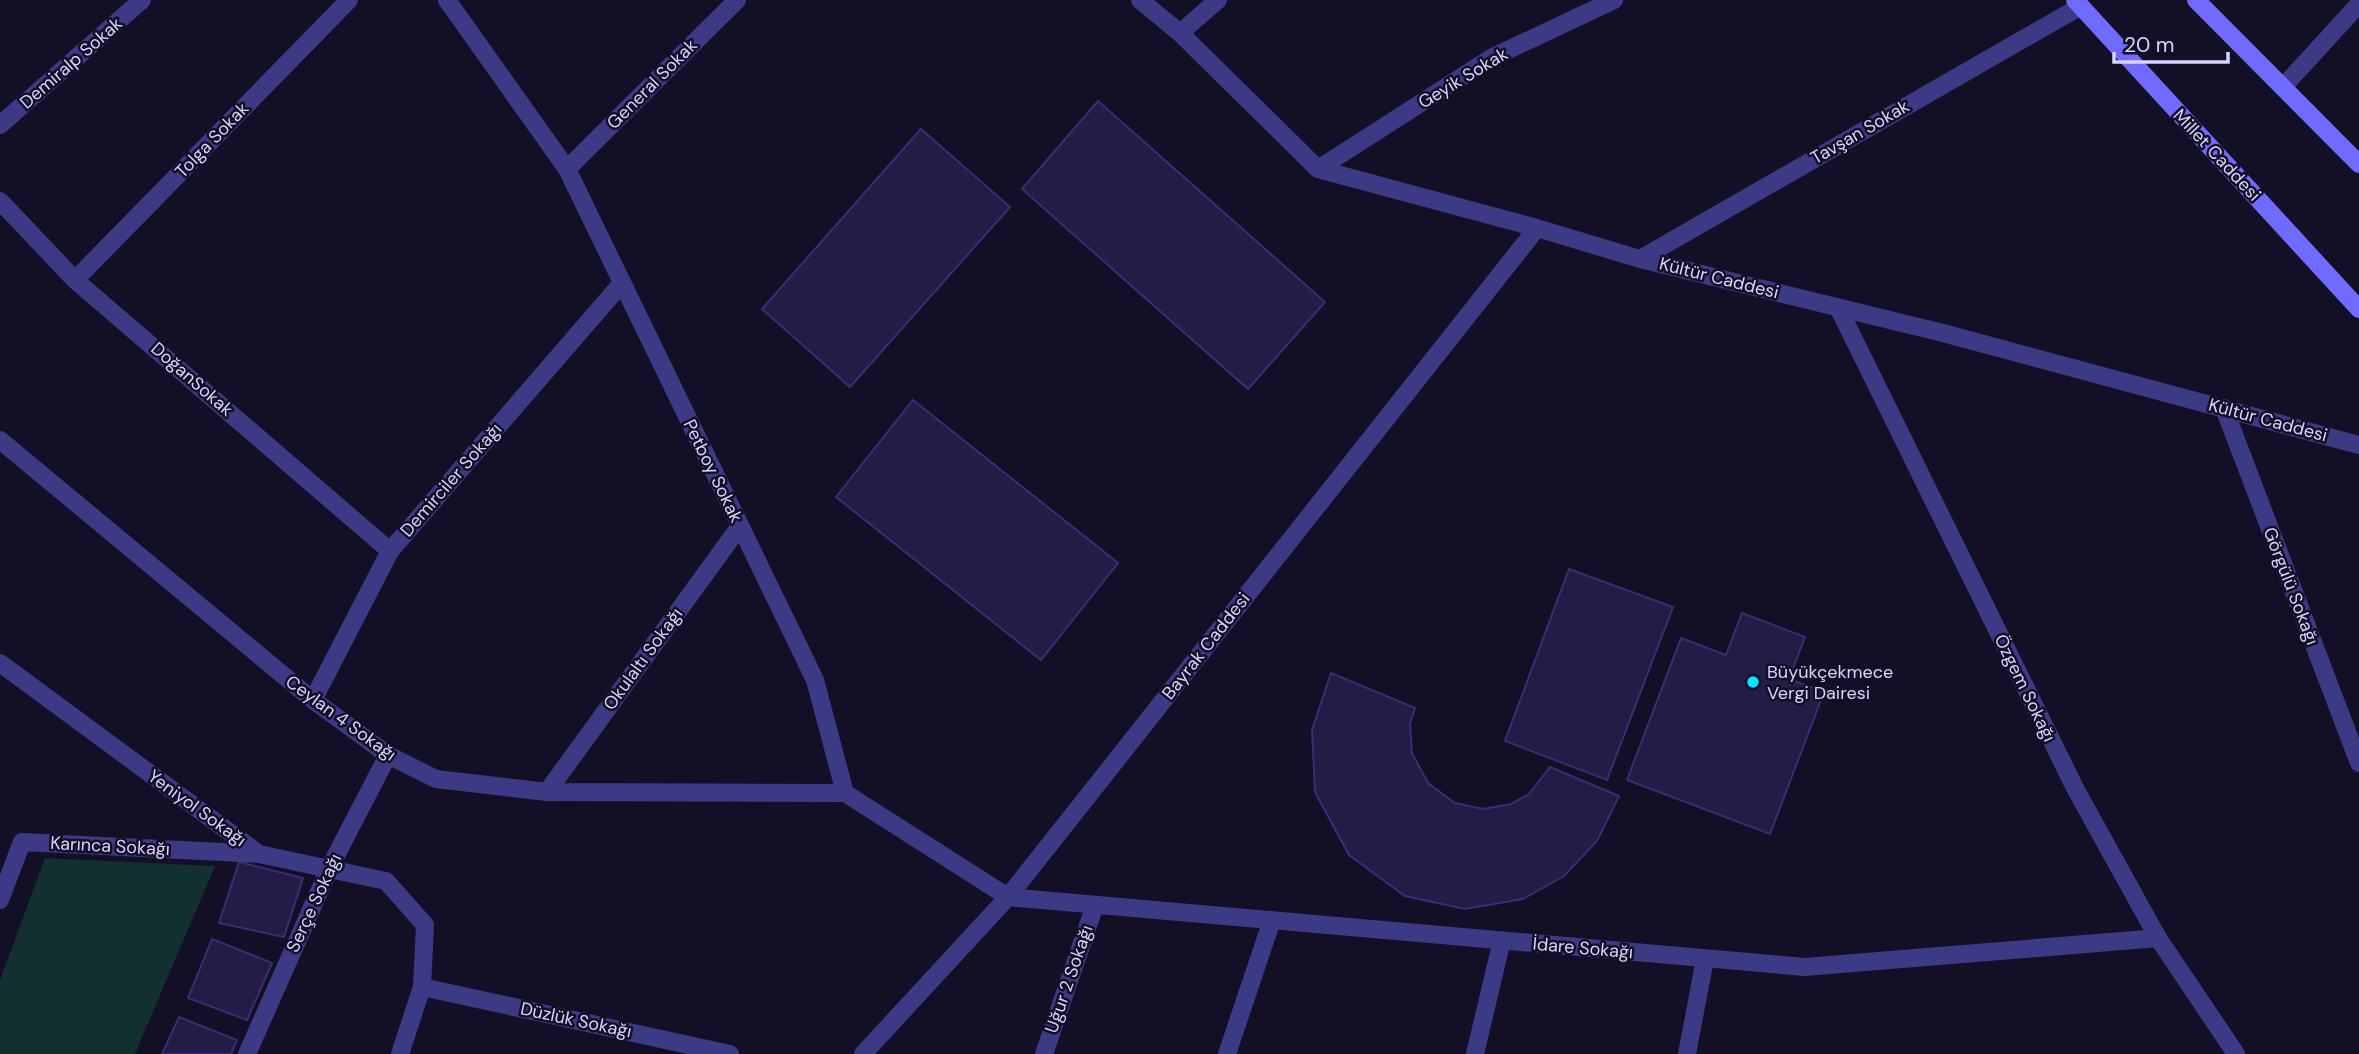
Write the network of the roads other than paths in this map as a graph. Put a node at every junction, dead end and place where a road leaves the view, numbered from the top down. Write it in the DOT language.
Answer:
graph roads {
  1 [pos="142,0"];
  2 [pos="349,0"];
  3 [pos="447,0"];
  4 [pos="737,0"];
  5 [pos="1140,0"];
  6 [pos="1217,0"];
  7 [pos="1614,0"];
  8 [pos="2196,0"];
  9 [pos="2078,3"];
  10 [pos="2359,4"];
  11 [pos="1180,33"];
  12 [pos="2283,87"];
  13 [pos="0,125"];
  14 [pos="2359,164"];
  15 [pos="567,169"];
  16 [pos="1318,169"];
  17 [pos="0,201"];
  18 [pos="1537,228"];
  19 [pos="1640,259"];
  20 [pos="75,280"];
  21 [pos="622,283"];
  22 [pos="1838,307"];
  23 [pos="2359,309"];
  24 [pos="2224,408"];
  25 [pos="0,440"];
  26 [pos="2359,445"];
  27 [pos="740,526"];
  28 [pos="390,551"];
  29 [pos="0,663"];
  30 [pos="313,700"];
  31 [pos="388,755"];
  32 [pos="2359,763"];
  33 [pos="547,792"];
  34 [pos="845,793"];
  35 [pos="259,855"];
  36 [pos="330,867"];
  37 [pos="1008,897"];
  38 [pos="0,900"];
  39 [pos="1095,905"];
  40 [pos="1272,920"];
  41 [pos="2158,938"];
  42 [pos="1502,940"];
  43 [pos="1705,958"];
  44 [pos="422,986"];
  45 [pos="247,1054"];
  46 [pos="400,1054"];
  47 [pos="730,1054"];
  48 [pos="863,1054"];
  49 [pos="1044,1054"];
  50 [pos="1227,1054"];
  51 [pos="1475,1054"];
  52 [pos="1687,1054"];
  53 [pos="2236,1054"];
  1 -- 13 [label="street, Demiralp Sokak"];
  2 -- 20 [label="street, Tolga Sokak"];
  3 -- 15 [label="street, Petboy Sokak"];
  4 -- 15 [label="street, General Sokak"];
  5 -- 11 [label="street, Kültür Caddesi"];
  6 -- 11 [label="street"];
  7 -- 16 [label="street, Geyik Sokak"];
  8 -- 12 [label="main road"];
  9 -- 19 [label="street, Tavşan Sokak"];
  9 -- 23 [label="main road, Millet Caddesi"];
  10 -- 12 [label="street"];
  11 -- 16 [label="street, Kültür Caddesi"];
  12 -- 14 [label="main road"];
  15 -- 21 [label="street, Petboy Sokak"];
  16 -- 18 [label="street, Kültür Caddesi"];
  17 -- 20 [label="street, DoğanSokak"];
  18 -- 19 [label="street, Kültür Caddesi"];
  18 -- 37 [label="street, Bayrak Caddesi"];
  19 -- 22 [label="street, Kültür Caddesi"];
  20 -- 28 [label="street, DoğanSokak"];
  21 -- 27 [label="street, Petboy Sokak"];
  21 -- 28 [label="street, Demirciler Sokağı"];
  22 -- 24 [label="street, Kültür Caddesi"];
  22 -- 41 [label="street, Özgem Sokağı"];
  24 -- 26 [label="street, Kültür Caddesi"];
  24 -- 32 [label="street, Görgülü Sokağı"];
  25 -- 30 [label="street, Ceylan 4 Sokağı"];
  27 -- 33 [label="street, Okulaltı Sokağı"];
  27 -- 34 [label="street, Petboy Sokak"];
  28 -- 30 [label="street, Demirciler Sokağı"];
  29 -- 35 [label="street, Yeniyol Sokağı"];
  30 -- 31 [label="street, Ceylan 4 Sokağı"];
  31 -- 33 [label="street, Ceylan 4 Sokağı"];
  31 -- 36 [label="street, Serçe Sokağı"];
  33 -- 34 [label="street, Ceylan 4 Sokağı"];
  34 -- 37 [label="street"];
  35 -- 36 [label="street, Yeniyol Sokağı"];
  35 -- 38 [label="street, Karınca Sokağı"];
  36 -- 44 [label="street, Yeniyol Sokağı"];
  36 -- 45 [label="street, Serçe Sokağı"];
  37 -- 39 [label="street, İdare Sokağı"];
  37 -- 48 [label="street, Bayrak Caddesi"];
  39 -- 40 [label="street, İdare Sokağı"];
  39 -- 49 [label="street, Uğur 2 Sokağı"];
  40 -- 42 [label="street, İdare Sokağı"];
  40 -- 50 [label="street"];
  41 -- 43 [label="street, İdare Sokağı"];
  41 -- 53 [label="street, Özgem Sokağı"];
  42 -- 43 [label="street, İdare Sokağı"];
  42 -- 51 [label="street"];
  43 -- 52 [label="street"];
  44 -- 46 [label="street, Yeniyol Sokağı"];
  44 -- 47 [label="street, Düzlük Sokağı"];
}
